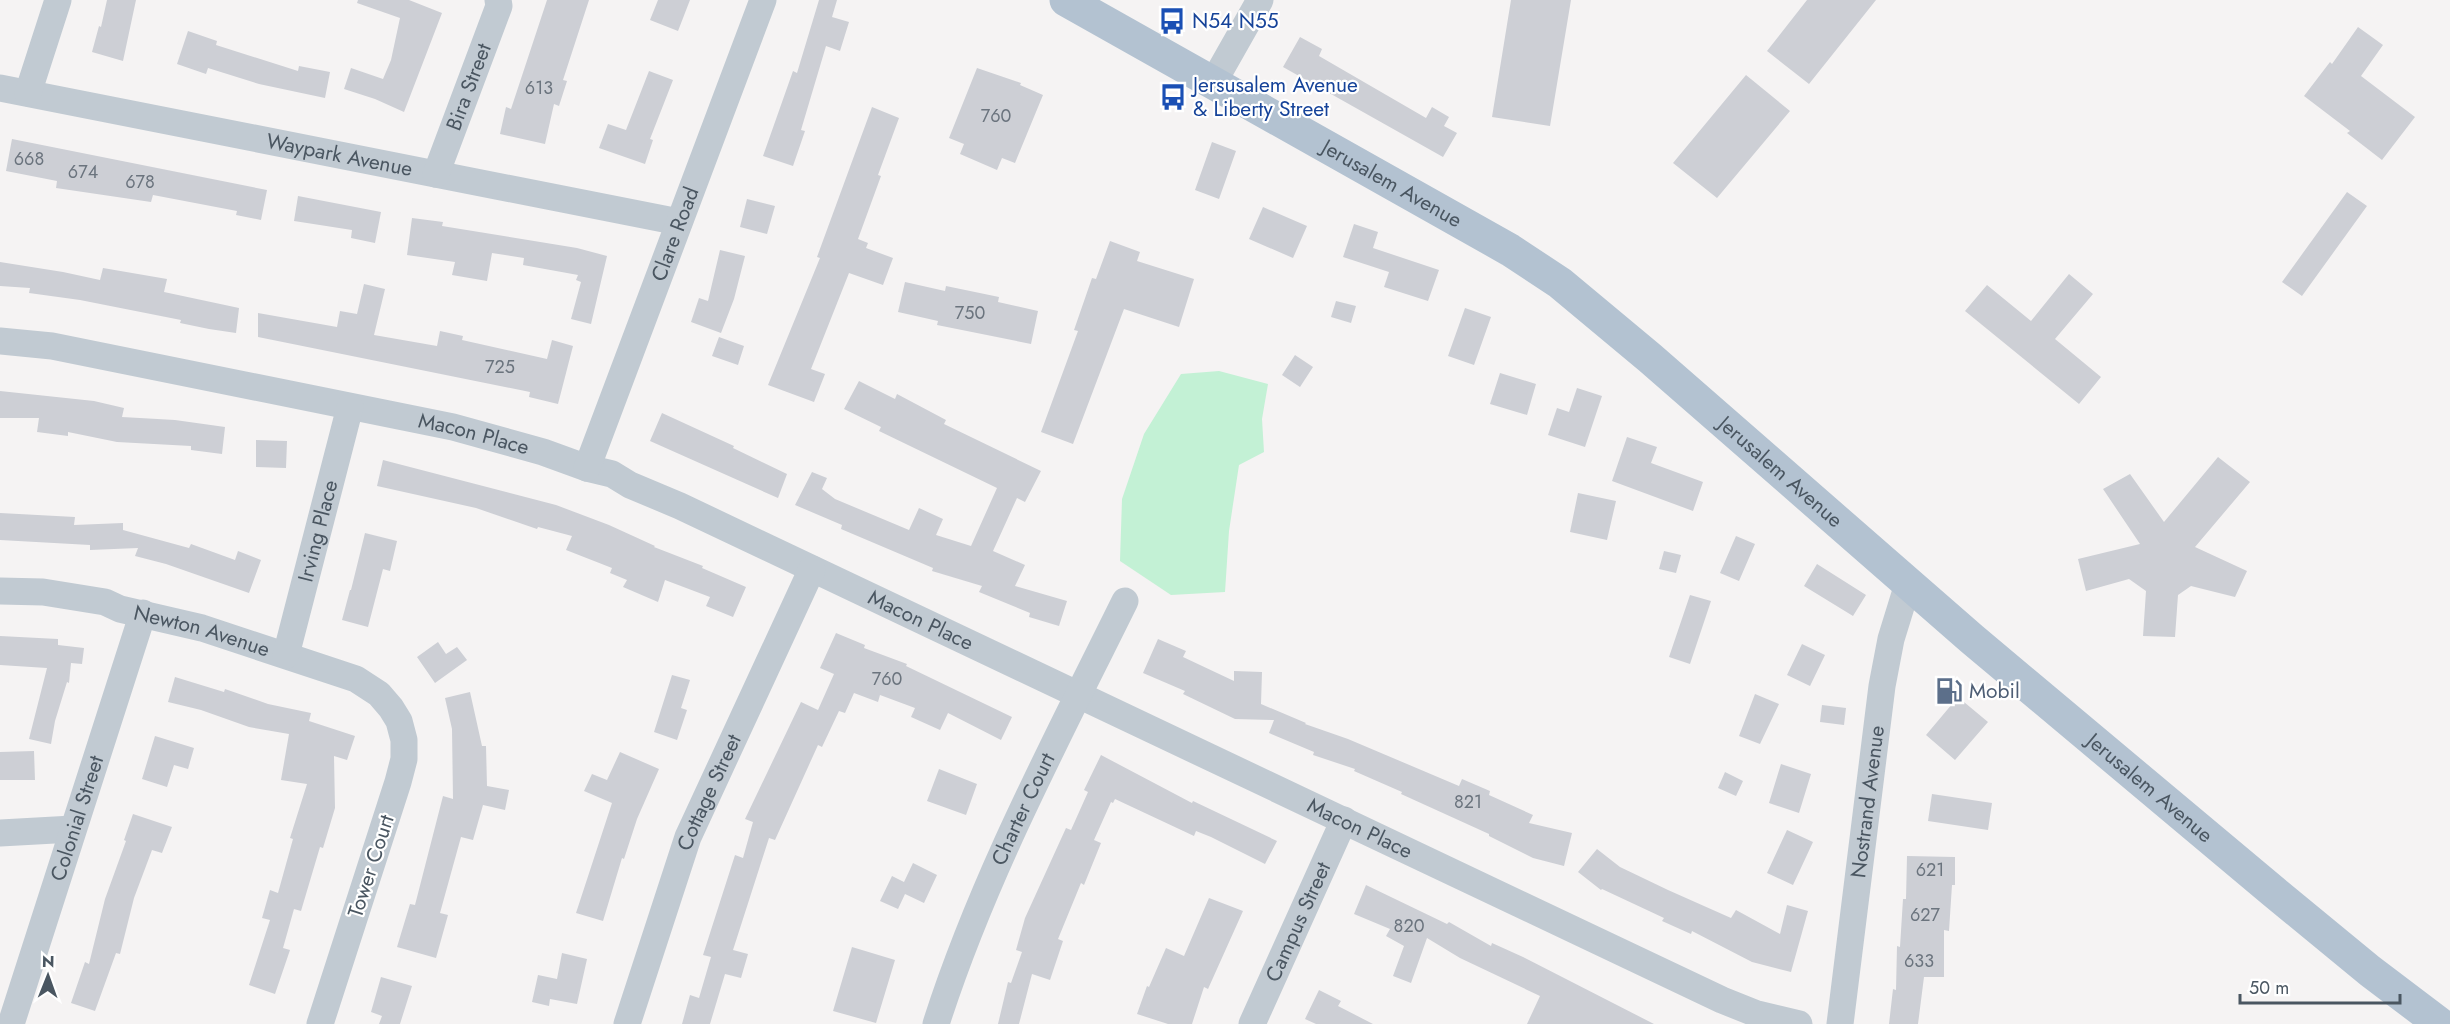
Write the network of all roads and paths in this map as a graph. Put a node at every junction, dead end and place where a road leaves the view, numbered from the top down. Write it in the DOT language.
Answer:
graph roads {
  1 [pos="58,0"];
  2 [pos="498,0"];
  3 [pos="763,0"];
  4 [pos="1065,0"];
  5 [pos="1260,0"];
  6 [pos="1213,84"];
  7 [pos="0,88"];
  8 [pos="28,93"];
  9 [pos="436,174"];
  10 [pos="679,222"];
  11 [pos="0,341"];
  12 [pos="350,407"];
  13 [pos="587,468"];
  14 [pos="812,569"];
  15 [pos="1908,584"];
  16 [pos="0,591"];
  17 [pos="1125,601"];
  18 [pos="143,613"];
  19 [pos="286,655"];
  20 [pos="1079,694"];
  21 [pos="391,708"];
  22 [pos="1344,820"];
  23 [pos="73,829"];
  24 [pos="0,833"];
  25 [pos="10,1024"];
  26 [pos="320,1024"];
  27 [pos="627,1024"];
  28 [pos="936,1024"];
  29 [pos="1252,1024"];
  30 [pos="1799,1024"];
  31 [pos="1840,1024"];
  32 [pos="2440,1024"];
  1 -- 8 [label="street"];
  2 -- 9 [label="street, Bira Street"];
  3 -- 10 [label="street, Clare Road"];
  4 -- 6 [label="main road, Jerusalem Avenue"];
  5 -- 6 [label="street"];
  6 -- 15 [label="main road, Jerusalem Avenue"];
  7 -- 8 [label="street, Waypark Avenue"];
  8 -- 9 [label="street, Waypark Avenue"];
  9 -- 10 [label="street, Waypark Avenue"];
  10 -- 13 [label="street, Clare Road"];
  11 -- 12 [label="street, Macon Place"];
  12 -- 13 [label="street, Macon Place"];
  12 -- 19 [label="street, Irving Place"];
  13 -- 14 [label="street, Macon Place"];
  14 -- 20 [label="street, Macon Place"];
  14 -- 27 [label="street, Cottage Street"];
  15 -- 31 [label="street, Nostrand Avenue"];
  15 -- 32 [label="main road, Jerusalem Avenue"];
  16 -- 18 [label="street, Newton Avenue"];
  17 -- 20 [label="street, Charter Court"];
  18 -- 19 [label="street, Newton Avenue"];
  18 -- 23 [label="street, Colonial Street"];
  19 -- 21 [label="street, Newton Avenue"];
  20 -- 22 [label="street, Macon Place"];
  20 -- 28 [label="street, Charter Court"];
  21 -- 26 [label="street, Tower Court"];
  22 -- 29 [label="street, Campus Street"];
  22 -- 30 [label="street, Macon Place"];
  23 -- 24 [label="street"];
  23 -- 25 [label="street, Colonial Street"];
}
